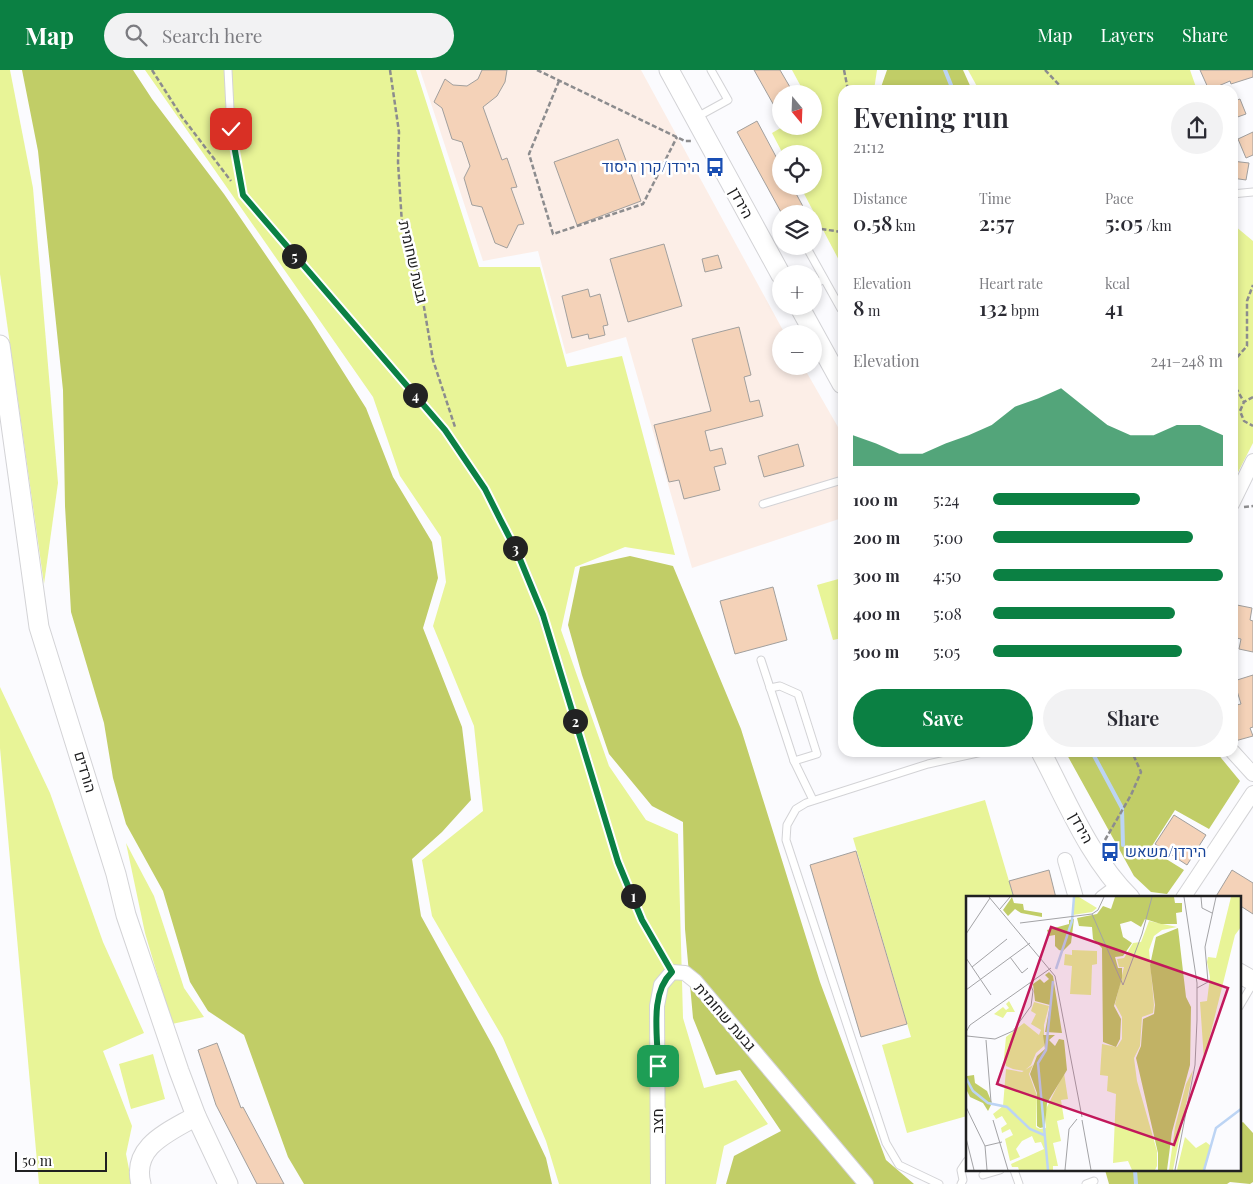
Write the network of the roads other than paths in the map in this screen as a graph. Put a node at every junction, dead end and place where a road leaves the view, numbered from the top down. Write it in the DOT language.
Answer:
graph roads {
  1 [pos="228,70"];
  2 [pos="711,70"];
  3 [pos="668,73"];
  4 [pos="694,119"];
  5 [pos="1253,192"];
  6 [pos="1238,193"];
  7 [pos="811,255"];
  8 [pos="775,265"];
  9 [pos="824,279"];
  10 [pos="838,302"];
  11 [pos="804,315"];
  12 [pos="0,345"];
  13 [pos="838,377"];
  14 [pos="1253,460"];
  15 [pos="838,481"];
  16 [pos="1238,491"];
  17 [pos="763,504"];
  18 [pos="761,660"];
  19 [pos="770,688"];
  20 [pos="960,757"];
  21 [pos="1044,757"];
  22 [pos="1237,757"];
  23 [pos="794,761"];
  24 [pos="1253,774"];
  25 [pos="1253,793"];
  26 [pos="814,800"];
  27 [pos="1065,860"];
  28 [pos="1124,892"];
  29 [pos="1075,896"];
  30 [pos="1109,896"];
  31 [pos="1184,896"];
  32 [pos="672,972"];
  33 [pos="1240,974"];
  34 [pos="1253,982"];
  35 [pos="1240,1005"];
  36 [pos="196,1116"];
  37 [pos="966,1162"];
  38 [pos="994,1172"];
  39 [pos="1015,1172"];
  40 [pos="983,1176"];
  41 [pos="1094,1182"];
  42 [pos="141,1184"];
  43 [pos="228,1184"];
  44 [pos="658,1184"];
  45 [pos="866,1184"];
  46 [pos="939,1184"];
  47 [pos="961,1184"];
  48 [pos="1019,1184"];
  49 [pos="1086,1184"];
  1 -- 32 [label="lane"];
  2 -- 4 [label="lane"];
  3 -- 4 [label="street, הירדן"];
  4 -- 8 [label="street, הירדן"];
  5 -- 6 [label="lane"];
  7 -- 9 [label="lane"];
  9 -- 10 [label="lane"];
  11 -- 13 [label="street"];
  12 -- 36 [label="street, הורדים"];
  14 -- 16 [label="street"];
  15 -- 17 [label="lane"];
  18 -- 19 [label="lane"];
  19 -- 23 [label="lane"];
  19 -- 23 [label="lane"];
  20 -- 26 [label="lane"];
  21 -- 28 [label="street, הירדן"];
  22 -- 24 [label="street"];
  23 -- 26 [label="lane"];
  25 -- 31 [label="street"];
  26 -- 46 [label="lane"];
  27 -- 29 [label="street"];
  28 -- 30 [label="street"];
  32 -- 44 [label="street, חצב"];
  32 -- 45 [label="street, גבעת שחומית"];
  33 -- 34 [label="street"];
  34 -- 35 [label="lane"];
  36 -- 42 [label="street"];
  36 -- 43 [label="street, הורדים"];
  37 -- 47 [label="lane"];
  38 -- 40 [label="lane"];
  39 -- 48 [label="lane"];
  41 -- 49 [label="lane"];
}
